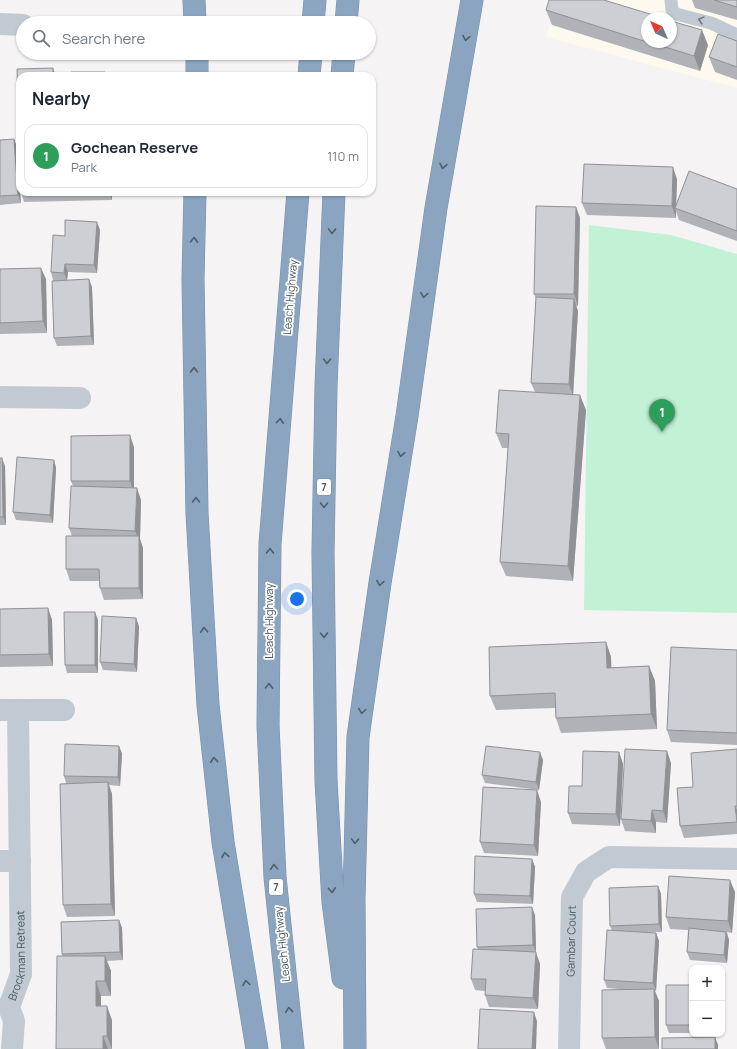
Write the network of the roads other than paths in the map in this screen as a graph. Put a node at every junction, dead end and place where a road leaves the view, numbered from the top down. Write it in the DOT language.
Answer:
graph roads {
  1 [pos="194,0"];
  2 [pos="315,0"];
  3 [pos="348,0"];
  4 [pos="472,0"];
  5 [pos="671,0"];
  6 [pos="195,16"];
  7 [pos="314,16"];
  8 [pos="347,16"];
  9 [pos="0,24"];
  10 [pos="16,25"];
  11 [pos="737,35"];
  12 [pos="197,60"];
  13 [pos="310,60"];
  14 [pos="343,60"];
  15 [pos="197,72"];
  16 [pos="309,72"];
  17 [pos="342,72"];
  18 [pos="194,196"];
  19 [pos="298,196"];
  20 [pos="334,196"];
  21 [pos="0,397"];
  22 [pos="80,398"];
  23 [pos="9,710"];
  24 [pos="64,710"];
  25 [pos="737,859"];
  26 [pos="10,861"];
  27 [pos="12,1049"];
  28 [pos="257,1049"];
  29 [pos="293,1049"];
  30 [pos="354,1049"];
  31 [pos="569,1049"];
  1 -- 6 [label="highway"];
  2 -- 7 [label="highway"];
  3 -- 8 [label="highway"];
  4 -- 30 [label="highway, one-way"];
  11 -- 5 [label="lane, one-way"];
  9 -- 10 [label="street"];
  12 -- 15 [label="highway"];
  13 -- 16 [label="highway"];
  14 -- 17 [label="highway"];
  28 -- 18 [label="highway, one-way"];
  29 -- 19 [label="highway, Leach Highway / 7, one-way"];
  20 -- 30 [label="highway, 7, one-way"];
  21 -- 22 [label="street"];
  23 -- 24 [label="street, Brockman Retreat"];
  23 -- 26 [label="street, Brockman Retreat"];
  25 -- 31 [label="street, Gambar Court"];
  26 -- 27 [label="street, Brockman Retreat"];
}
